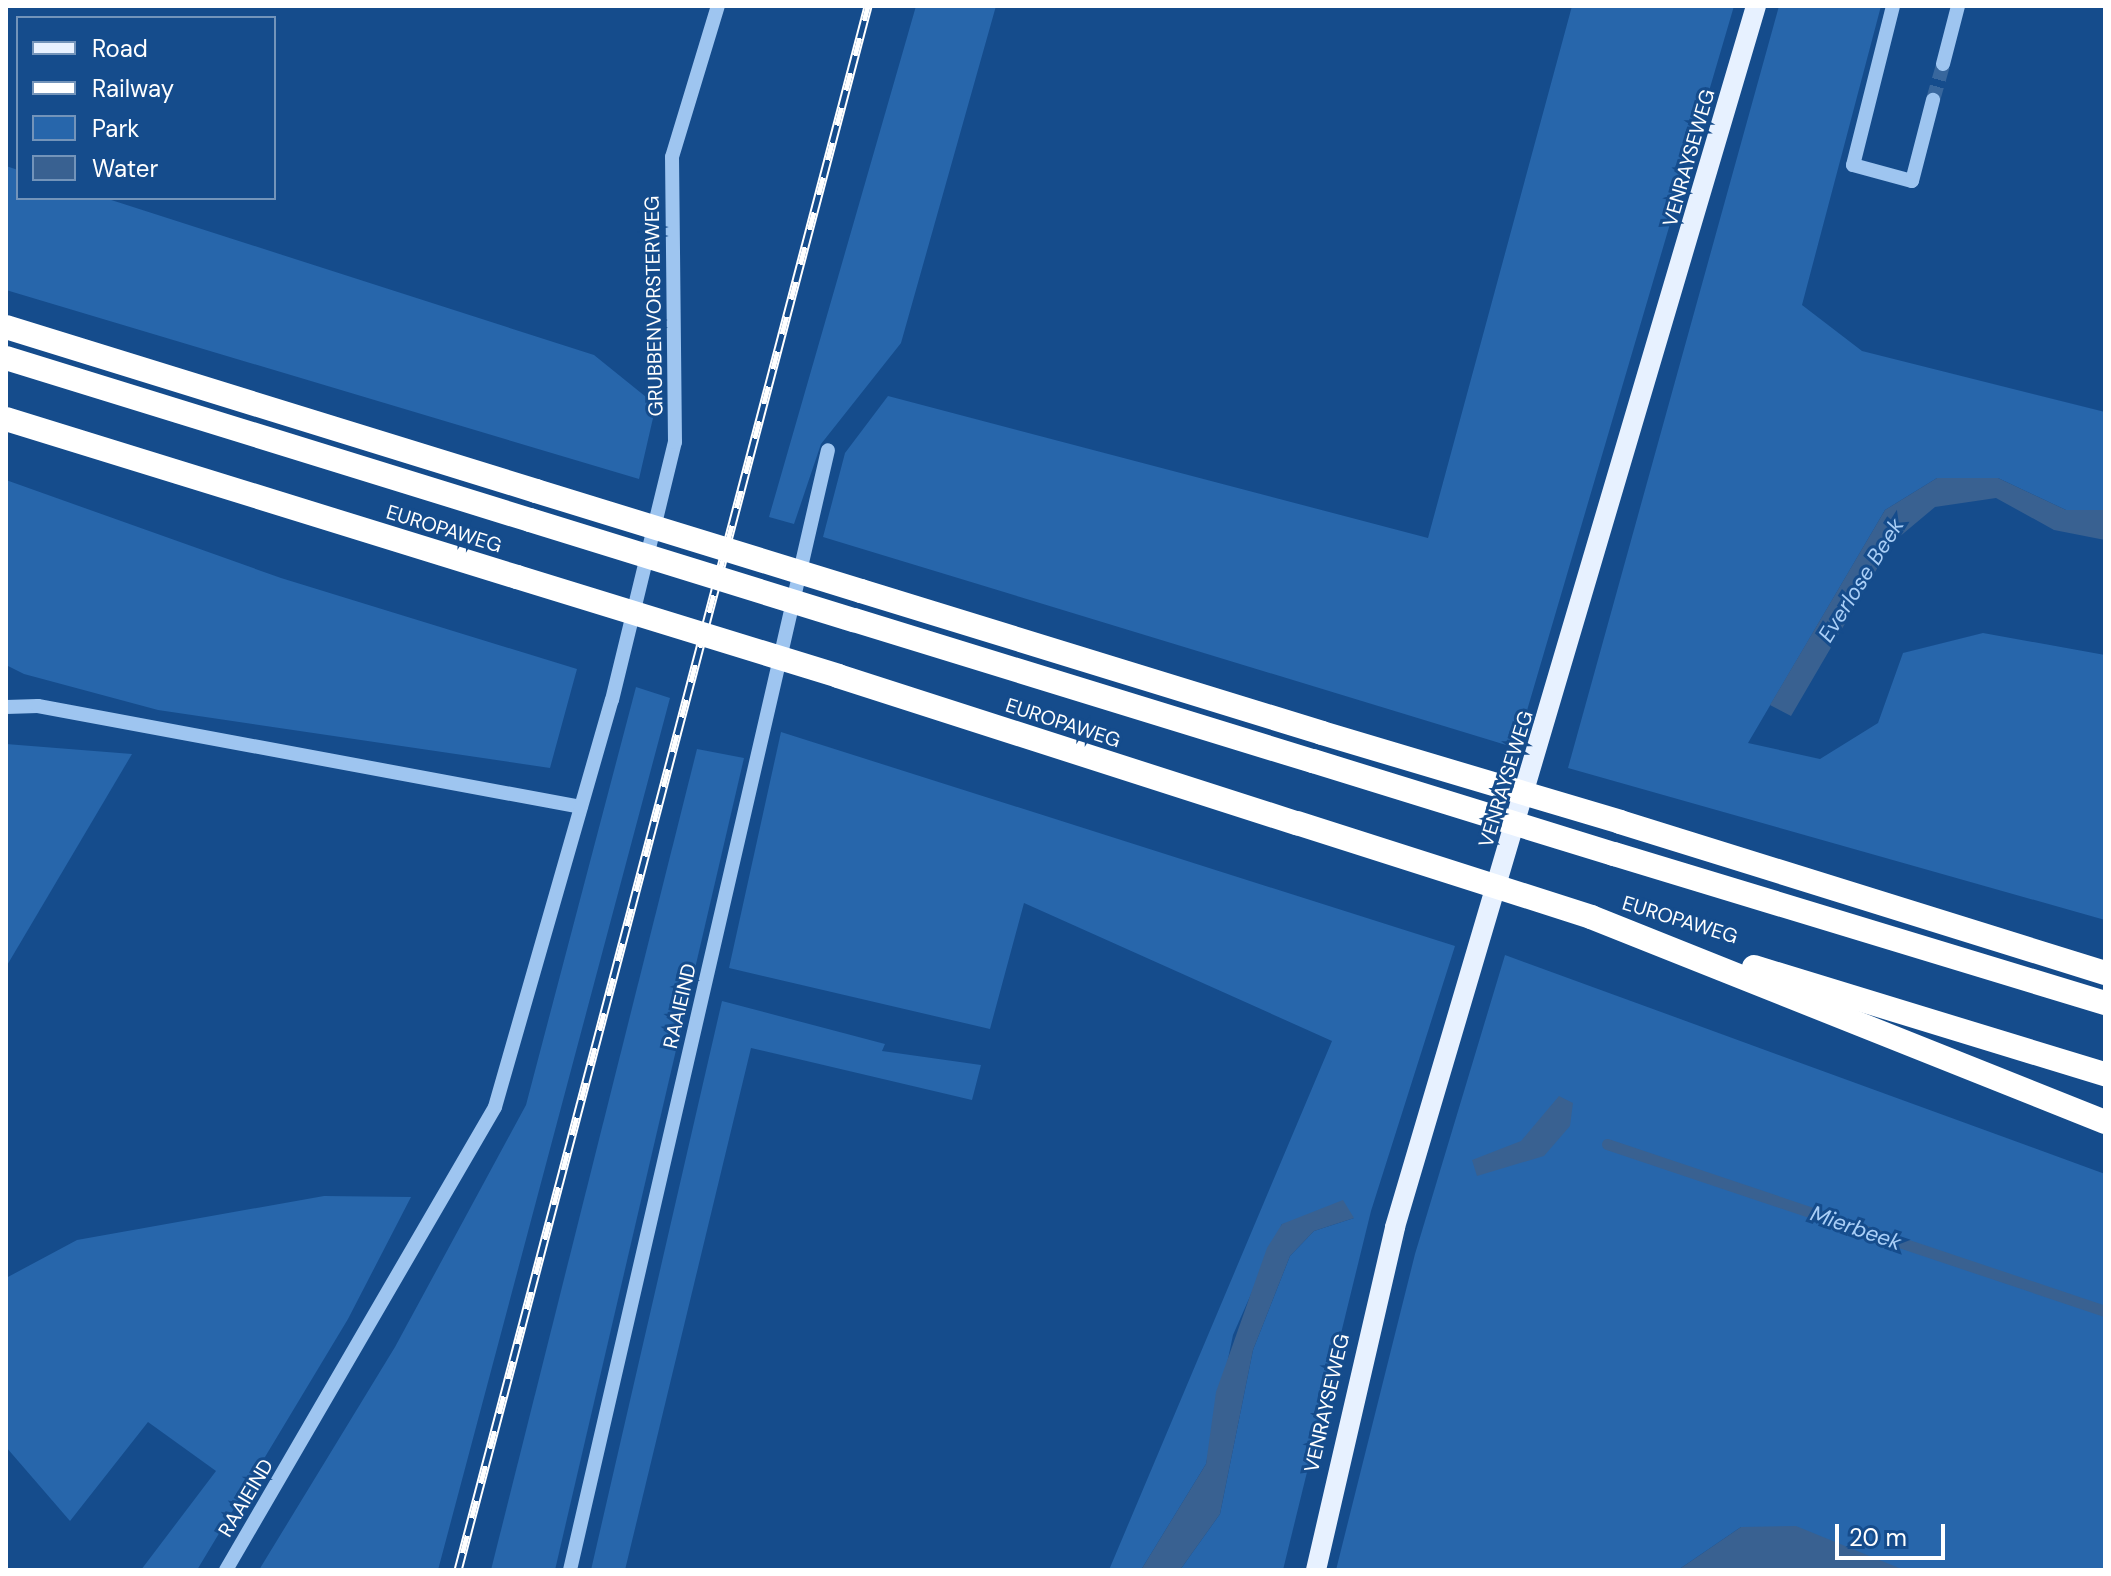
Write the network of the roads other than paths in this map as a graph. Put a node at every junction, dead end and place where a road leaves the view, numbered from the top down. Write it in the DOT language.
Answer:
graph roads {
  1 [pos="718,6"];
  2 [pos="1756,6"];
  3 [pos="1893,6"];
  4 [pos="1958,6"];
  5 [pos="1943,64"];
  6 [pos="1933,100"];
  7 [pos="6,327"];
  8 [pos="6,358"];
  9 [pos="6,419"];
  10 [pos="828,450"];
  11 [pos="612,700"];
  12 [pos="6,707"];
  13 [pos="581,807"];
  14 [pos="1591,917"];
  15 [pos="2105,973"];
  16 [pos="2105,1003"];
  17 [pos="2105,1074"];
  18 [pos="2105,1122"];
  19 [pos="226,1570"];
  20 [pos="570,1570"];
  21 [pos="1316,1570"];
  1 -- 11 [label="street, GRUBBENVORSTERWEG"];
  2 -- 21 [label="main road, VENRAYSEWEG"];
  3 -- 6 [label="street"];
  4 -- 5 [label="street"];
  7 -- 15 [label="highway, bridge"];
  8 -- 16 [label="highway, EUROPAWEG, bridge"];
  9 -- 14 [label="highway, EUROPAWEG, bridge"];
  10 -- 20 [label="street, RAAIEIND"];
  11 -- 13 [label="street, RAAIEIND"];
  12 -- 13 [label="street"];
  13 -- 19 [label="street, RAAIEIND"];
  14 -- 17 [label="highway, EUROPAWEG"];
  14 -- 18 [label="highway"];
}
